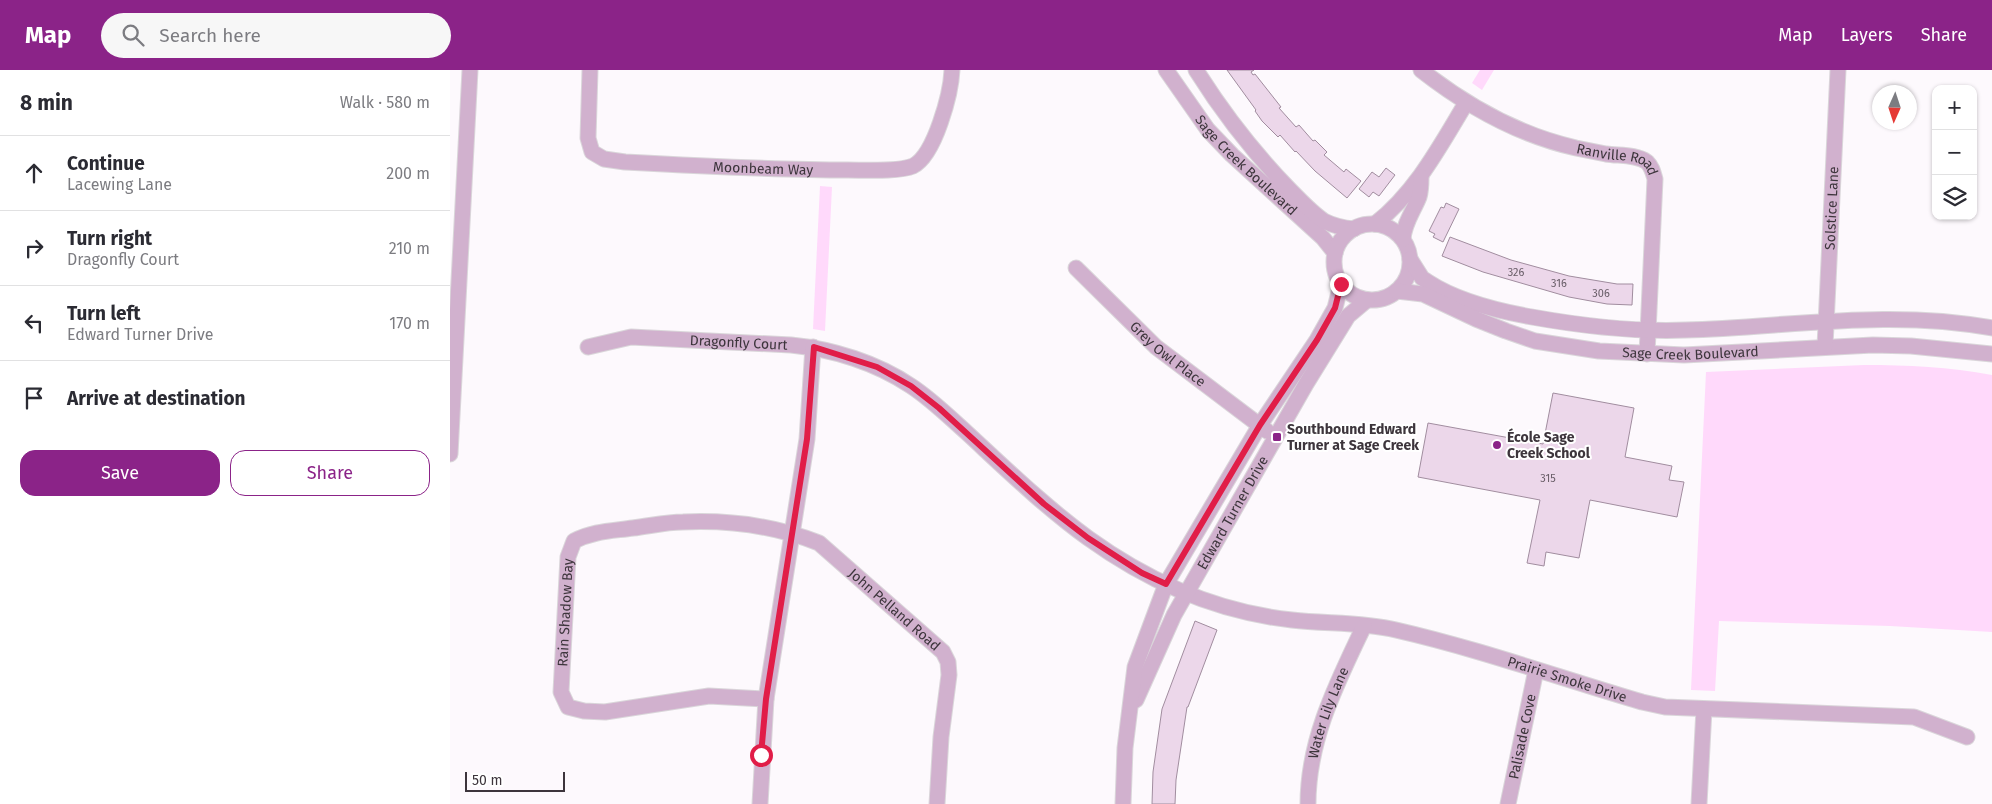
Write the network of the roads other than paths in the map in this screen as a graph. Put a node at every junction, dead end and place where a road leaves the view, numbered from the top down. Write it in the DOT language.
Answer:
graph roads {
  1 [pos="470,70"];
  2 [pos="590,70"];
  3 [pos="952,70"];
  4 [pos="1166,70"];
  5 [pos="1196,70"];
  6 [pos="1421,70"];
  7 [pos="1838,70"];
  8 [pos="1466,103"];
  9 [pos="1421,177"];
  10 [pos="1375,224"];
  11 [pos="1354,229"];
  12 [pos="1403,239"];
  13 [pos="1335,253"];
  14 [pos="1410,259"];
  15 [pos="1076,268"];
  16 [pos="1341,284"];
  17 [pos="1397,291"];
  18 [pos="1367,300"];
  19 [pos="1826,321"];
  20 [pos="1992,328"];
  21 [pos="1648,330"];
  22 [pos="1825,346"];
  23 [pos="588,347"];
  24 [pos="814,347"];
  25 [pos="1647,354"];
  26 [pos="1992,354"];
  27 [pos="1264,428"];
  28 [pos="450,454"];
  29 [pos="794,533"];
  30 [pos="1175,589"];
  31 [pos="1364,626"];
  32 [pos="1536,670"];
  33 [pos="766,699"];
  34 [pos="1704,709"];
  35 [pos="1131,711"];
  36 [pos="1967,737"];
  37 [pos="760,804"];
  38 [pos="938,804"];
  39 [pos="1123,804"];
  40 [pos="1308,804"];
  41 [pos="1508,804"];
  42 [pos="1698,804"];
  1 -- 28 [label="street"];
  2 -- 3 [label="street, Moonbeam Way"];
  4 -- 13 [label="street, Sage Creek Boulevard"];
  5 -- 11 [label="street, Sage Creek Boulevard"];
  6 -- 8 [label="street, Ranville Road"];
  7 -- 19 [label="street, Solstice Lane"];
  8 -- 9 [label="street"];
  8 -- 21 [label="street, Ranville Road"];
  9 -- 10 [label="street"];
  9 -- 12 [label="street"];
  10 -- 11 [label="street"];
  10 -- 12 [label="street"];
  11 -- 13 [label="street"];
  12 -- 14 [label="street"];
  13 -- 16 [label="street"];
  14 -- 17 [label="street"];
  14 -- 21 [label="street, Sage Creek Boulevard"];
  15 -- 27 [label="street, Grey Owl Place"];
  16 -- 18 [label="street"];
  16 -- 27 [label="street, Edward Turner Drive"];
  17 -- 18 [label="street"];
  17 -- 25 [label="street, Sage Creek Boulevard"];
  18 -- 30 [label="street, Edward Turner Drive"];
  19 -- 20 [label="street, Sage Creek Boulevard"];
  19 -- 21 [label="street, Sage Creek Boulevard"];
  19 -- 22 [label="street, Solstice Lane"];
  21 -- 25 [label="street, Ranville Road"];
  22 -- 25 [label="street, Sage Creek Boulevard"];
  22 -- 26 [label="street, Sage Creek Boulevard"];
  23 -- 24 [label="street, Dragonfly Court"];
  24 -- 29 [label="street"];
  24 -- 30 [label="street, Dragonfly Court"];
  27 -- 30 [label="street, Edward Turner Drive"];
  29 -- 33 [label="street"];
  29 -- 33 [label="street, Rain Shadow Bay"];
  29 -- 38 [label="street, John Pelland Road"];
  30 -- 31 [label="street, Prairie Smoke Drive"];
  30 -- 35 [label="street, Edward Turner Drive"];
  30 -- 35 [label="street, Edward Turner Drive"];
  31 -- 32 [label="street, Prairie Smoke Drive"];
  31 -- 40 [label="street, Water Lily Lane"];
  32 -- 34 [label="street, Prairie Smoke Drive"];
  32 -- 41 [label="street, Palisade Cove"];
  33 -- 37 [label="street"];
  34 -- 36 [label="street, Prairie Smoke Drive"];
  34 -- 42 [label="street"];
  35 -- 39 [label="street, Edward Turner Drive"];
}
